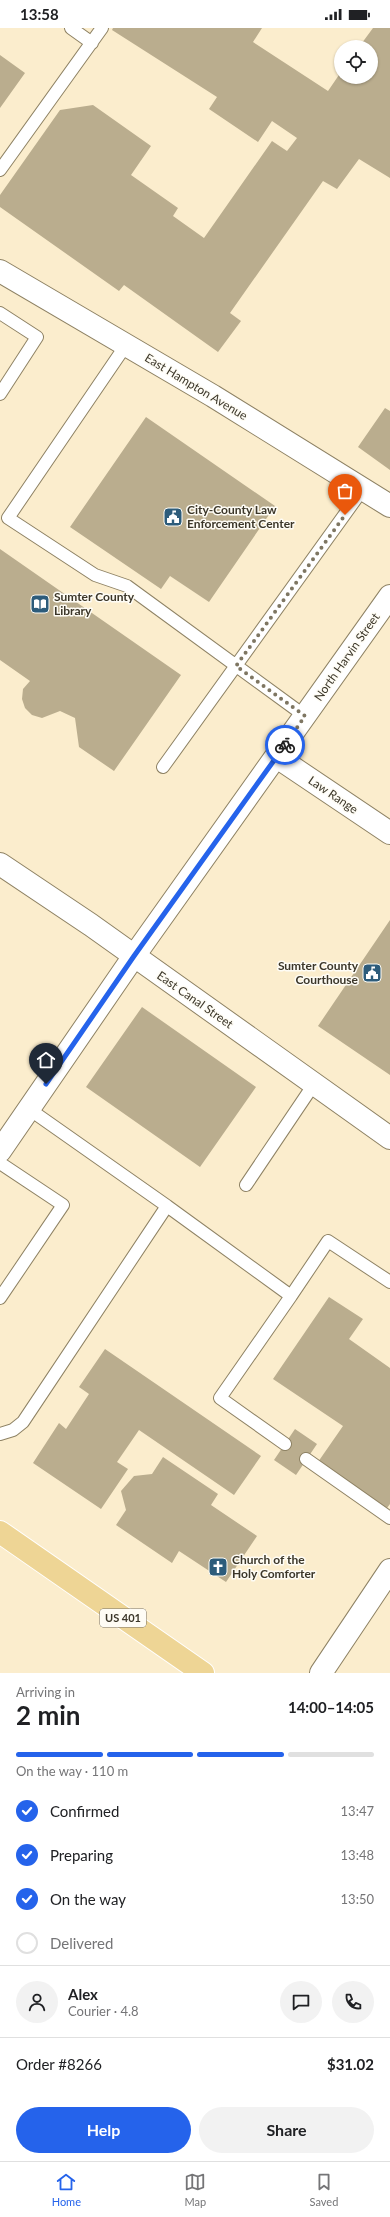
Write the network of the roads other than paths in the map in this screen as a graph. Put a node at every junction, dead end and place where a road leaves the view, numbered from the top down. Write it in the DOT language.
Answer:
graph roads {
  1 [pos="71,28"];
  2 [pos="102,28"];
  3 [pos="92,43"];
  4 [pos="0,170"];
  5 [pos="0,271"];
  6 [pos="0,313"];
  7 [pos="126,345"];
  8 [pos="0,394"];
  9 [pos="363,490"];
  10 [pos="390,506"];
  11 [pos="4,516"];
  12 [pos="390,596"];
  13 [pos="236,666"];
  14 [pos="305,716"];
  15 [pos="277,757"];
  16 [pos="163,767"];
  17 [pos="390,833"];
  18 [pos="0,864"];
  19 [pos="134,956"];
  20 [pos="314,1084"];
  21 [pos="29,1109"];
  22 [pos="390,1138"];
  23 [pos="0,1151"];
  24 [pos="0,1163"];
  25 [pos="246,1185"];
  26 [pos="167,1206"];
  27 [pos="390,1282"];
  28 [pos="291,1296"];
  29 [pos="0,1298"];
  30 [pos="0,1434"];
  31 [pos="285,1444"];
  32 [pos="306,1459"];
  33 [pos="390,1518"];
  34 [pos="0,1532"];
  35 [pos="390,1570"];
  36 [pos="203,1673"];
  37 [pos="321,1673"];
  1 -- 3 [label="lane"];
  2 -- 3 [label="lane"];
  3 -- 4 [label="lane"];
  5 -- 7 [label="street, East Hampton Avenue"];
  6 -- 8 [label="lane"];
  7 -- 9 [label="street, East Hampton Avenue"];
  7 -- 11 [label="lane"];
  9 -- 10 [label="street, East Hampton Avenue"];
  9 -- 13 [label="lane"];
  11 -- 13 [label="lane"];
  12 -- 14 [label="street, North Harvin Street"];
  13 -- 14 [label="lane"];
  13 -- 16 [label="lane"];
  14 -- 15 [label="street, North Harvin Street"];
  15 -- 17 [label="street, Law Range"];
  15 -- 19 [label="street, North Harvin Street"];
  18 -- 19 [label="street, East Canal Street"];
  19 -- 20 [label="street, East Canal Street"];
  19 -- 21 [label="street, North Harvin Street"];
  20 -- 22 [label="street, East Canal Street"];
  20 -- 25 [label="lane"];
  21 -- 23 [label="street, North Harvin Street"];
  21 -- 26 [label="lane"];
  24 -- 29 [label="lane"];
  26 -- 28 [label="lane"];
  26 -- 30 [label="lane"];
  27 -- 28 [label="lane"];
  28 -- 31 [label="lane"];
  32 -- 33 [label="lane"];
  34 -- 36 [label="main road, US 401"];
  35 -- 37 [label="street"];
}
